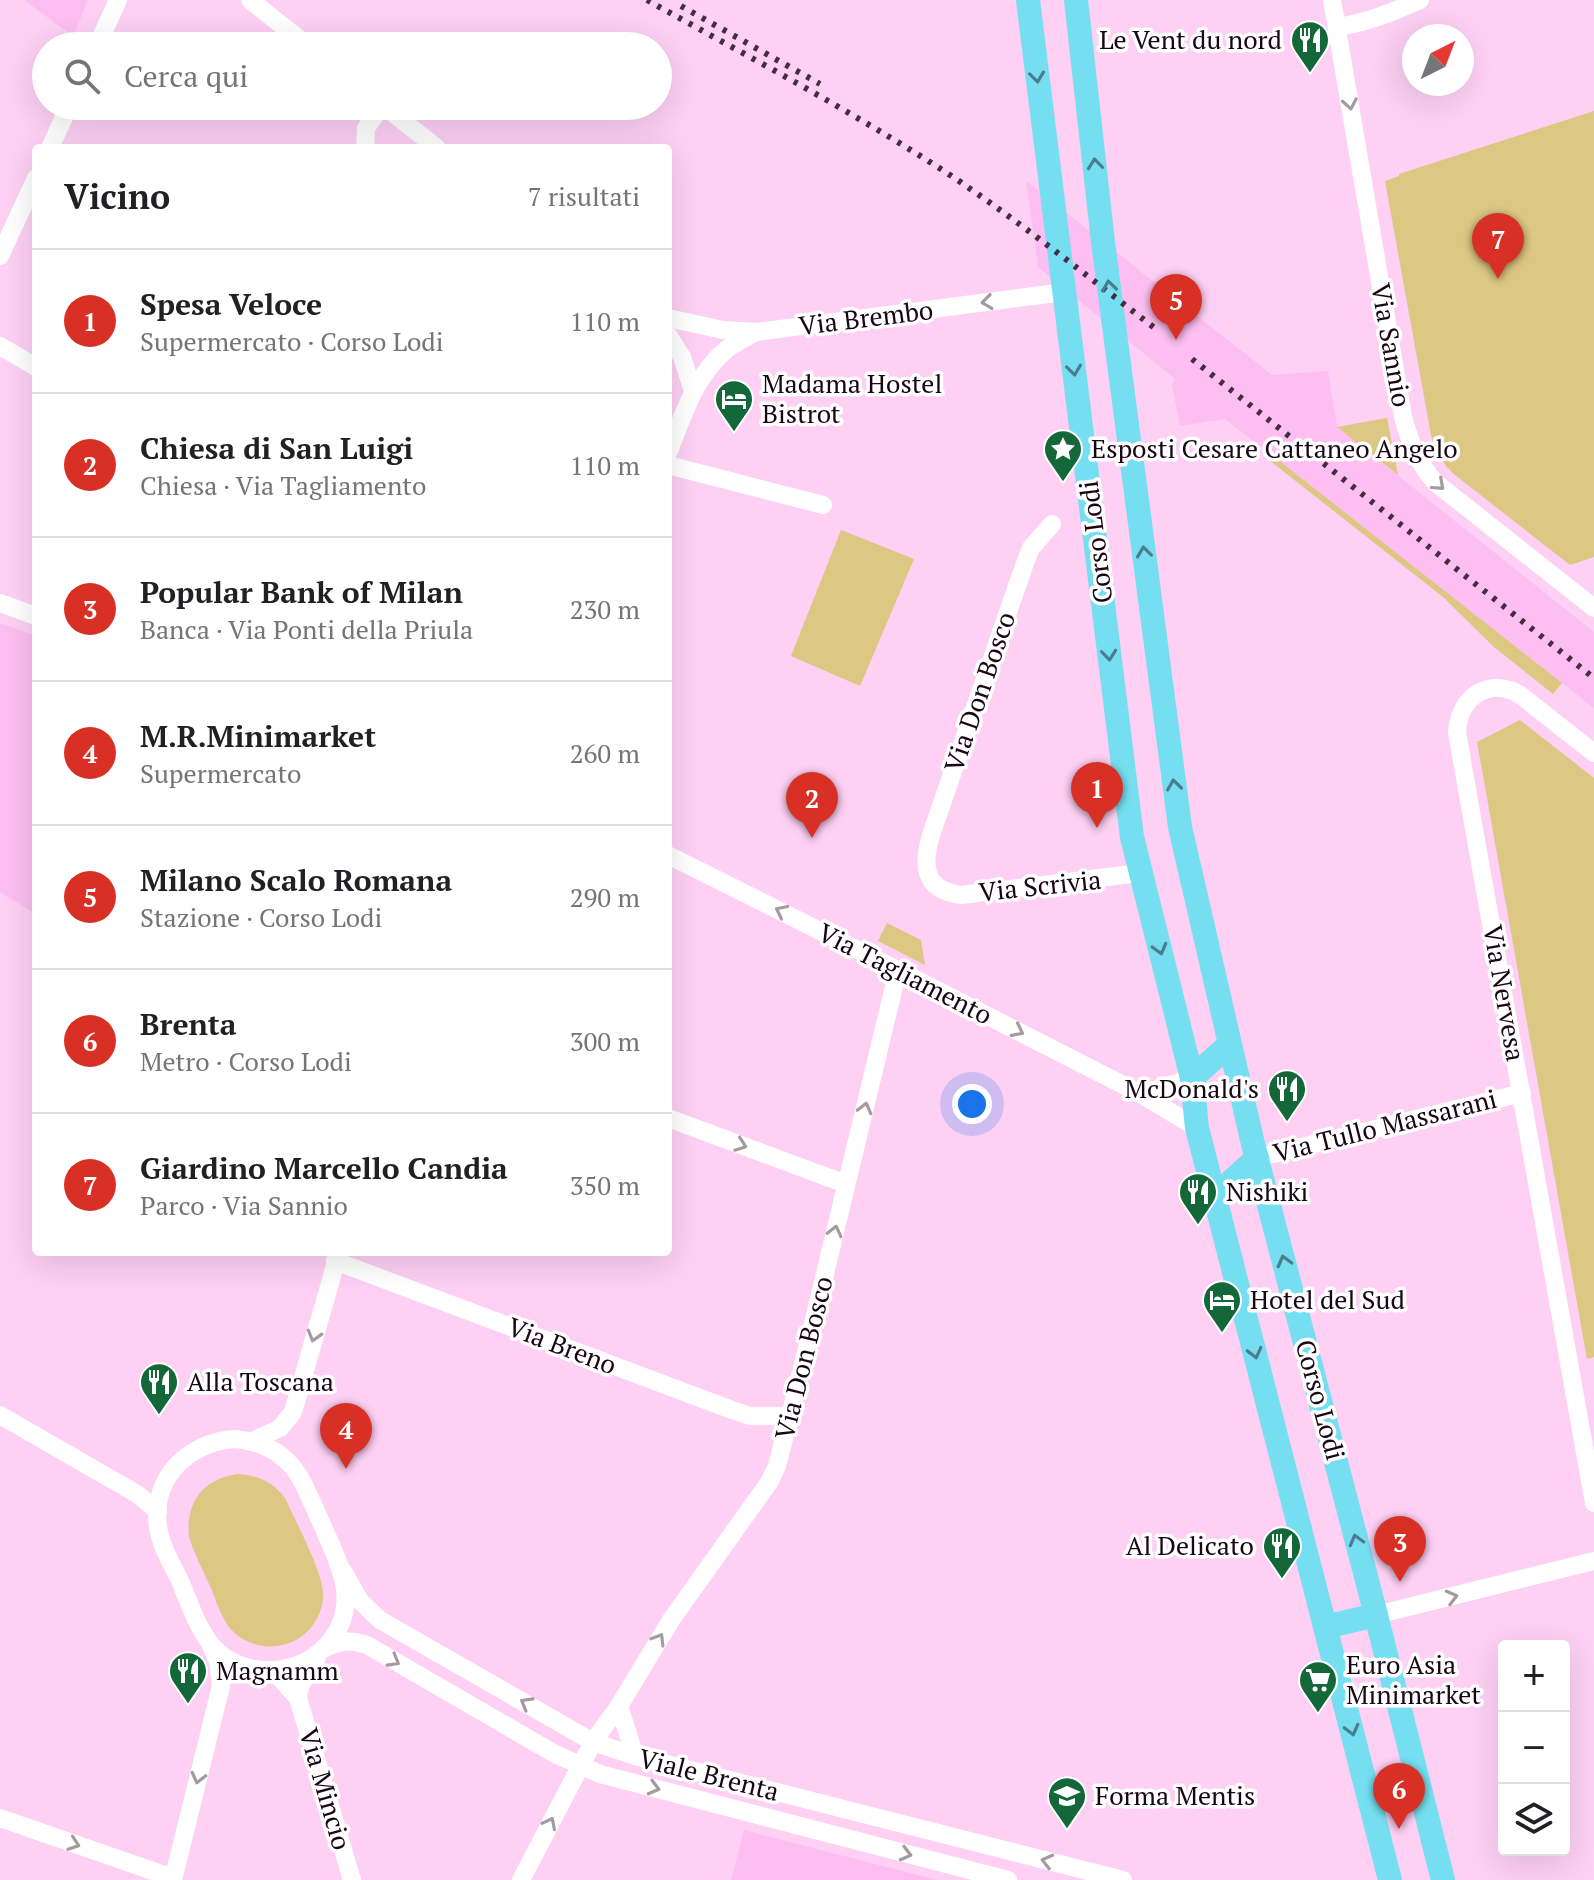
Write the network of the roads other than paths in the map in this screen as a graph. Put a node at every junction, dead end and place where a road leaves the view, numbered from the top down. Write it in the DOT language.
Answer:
graph roads {
  1 [pos="118,0"];
  2 [pos="250,0"];
  3 [pos="1028,0"];
  4 [pos="1076,0"];
  5 [pos="1332,0"];
  6 [pos="1420,0"];
  7 [pos="1337,27"];
  8 [pos="103,32"];
  9 [pos="290,32"];
  10 [pos="63,120"];
  11 [pos="372,120"];
  12 [pos="401,120"];
  13 [pos="52,144"];
  14 [pos="365,144"];
  15 [pos="432,144"];
  16 [pos="32,187"];
  17 [pos="0,256"];
  18 [pos="1064,290"];
  19 [pos="672,319"];
  20 [pos="756,332"];
  21 [pos="672,341"];
  22 [pos="0,346"];
  23 [pos="32,365"];
  24 [pos="693,391"];
  25 [pos="672,443"];
  26 [pos="672,466"];
  27 [pos="823,505"];
  28 [pos="1052,524"];
  29 [pos="0,603"];
  30 [pos="1594,608"];
  31 [pos="32,615"];
  32 [pos="1594,753"];
  33 [pos="672,857"];
  34 [pos="1140,873"];
  35 [pos="941,890"];
  36 [pos="898,970"];
  37 [pos="1229,1045"];
  38 [pos="1192,1078"];
  39 [pos="1522,1093"];
  40 [pos="1141,1094"];
  41 [pos="672,1119"];
  42 [pos="1197,1128"];
  43 [pos="1257,1158"];
  44 [pos="846,1184"];
  45 [pos="1215,1196"];
  46 [pos="337,1257"];
  47 [pos="0,1415"];
  48 [pos="790,1416"];
  49 [pos="253,1441"];
  50 [pos="168,1477"];
  51 [pos="121,1484"];
  52 [pos="1594,1503"];
  53 [pos="158,1511"];
  54 [pos="1594,1561"];
  55 [pos="343,1571"];
  56 [pos="1376,1615"];
  57 [pos="1325,1627"];
  58 [pos="207,1639"];
  59 [pos="323,1649"];
  60 [pos="269,1671"];
  61 [pos="298,1698"];
  62 [pos="619,1706"];
  63 [pos="593,1742"];
  64 [pos="635,1756"];
  65 [pos="580,1766"];
  66 [pos="0,1818"];
  67 [pos="173,1879"];
  68 [pos="352,1880"];
  69 [pos="521,1880"];
  70 [pos="1008,1880"];
  71 [pos="1123,1880"];
  72 [pos="1390,1880"];
  73 [pos="1443,1880"];
  1 -- 8 [label="street"];
  2 -- 9 [label="street"];
  3 -- 18 [label="main road, Corso Lodi, one-way"];
  37 -- 4 [label="main road, Corso Lodi, one-way"];
  5 -- 7 [label="street, Via Sannio"];
  6 -- 7 [label="street"];
  7 -- 30 [label="street, Via Sannio, one-way"];
  10 -- 13 [label="street"];
  11 -- 14 [label="street"];
  12 -- 15 [label="street"];
  16 -- 17 [label="street"];
  18 -- 20 [label="street, Via Brembo, one-way"];
  18 -- 34 [label="main road, Corso Lodi, one-way"];
  19 -- 20 [label="street, Via Brembo"];
  20 -- 24 [label="street"];
  21 -- 24 [label="street"];
  22 -- 23 [label="street"];
  24 -- 25 [label="street"];
  26 -- 27 [label="street"];
  28 -- 35 [label="street, Via Don Bosco"];
  29 -- 31 [label="street"];
  32 -- 39 [label="street, Via Nervesa"];
  36 -- 33 [label="street, Via Tagliamento, one-way"];
  34 -- 35 [label="street, Via Scrivia"];
  34 -- 38 [label="main road, Corso Lodi, one-way"];
  36 -- 40 [label="street, Via Tagliamento, one-way"];
  44 -- 36 [label="street, Via Don Bosco, one-way"];
  37 -- 38 [label="main road"];
  37 -- 43 [label="main road, Corso Lodi"];
  38 -- 40 [label="street"];
  38 -- 42 [label="main road, Corso Lodi"];
  39 -- 43 [label="street, Via Tullo Massarani"];
  39 -- 52 [label="street, Via Nervesa"];
  40 -- 42 [label="street, Via Tagliamento"];
  41 -- 44 [label="street, one-way"];
  42 -- 45 [label="main road, Corso Lodi"];
  43 -- 45 [label="main road, Via Tullo Massarani"];
  56 -- 43 [label="main road, Corso Lodi, one-way"];
  48 -- 44 [label="street, Via Don Bosco, one-way"];
  45 -- 57 [label="main road, Corso Lodi, one-way"];
  46 -- 48 [label="street, Via Breno"];
  46 -- 49 [label="street, one-way"];
  47 -- 51 [label="street"];
  62 -- 48 [label="street, Via Don Bosco, one-way"];
  49 -- 50 [label="street"];
  49 -- 55 [label="street"];
  50 -- 51 [label="street"];
  50 -- 53 [label="street"];
  51 -- 53 [label="street"];
  53 -- 58 [label="street"];
  56 -- 54 [label="street, one-way"];
  55 -- 59 [label="street"];
  63 -- 55 [label="street, Viale Brenta, one-way"];
  56 -- 57 [label="main road"];
  56 -- 73 [label="main road, Corso Lodi"];
  57 -- 72 [label="main road, Corso Lodi, one-way"];
  58 -- 60 [label="street"];
  58 -- 67 [label="street, one-way"];
  59 -- 60 [label="street"];
  59 -- 61 [label="street, Via Mincio"];
  59 -- 65 [label="street, Viale Brenta, one-way"];
  60 -- 61 [label="street, Via Mincio"];
  61 -- 68 [label="street, Via Mincio"];
  62 -- 63 [label="street, Via Don Bosco"];
  62 -- 64 [label="street"];
  63 -- 64 [label="street, Viale Brenta"];
  63 -- 65 [label="street, Via Don Bosco"];
  71 -- 64 [label="street, Viale Brenta, one-way"];
  69 -- 65 [label="street, Via Don Bosco, one-way"];
  65 -- 70 [label="street, Viale Brenta, one-way"];
  66 -- 67 [label="street, one-way"];
}
